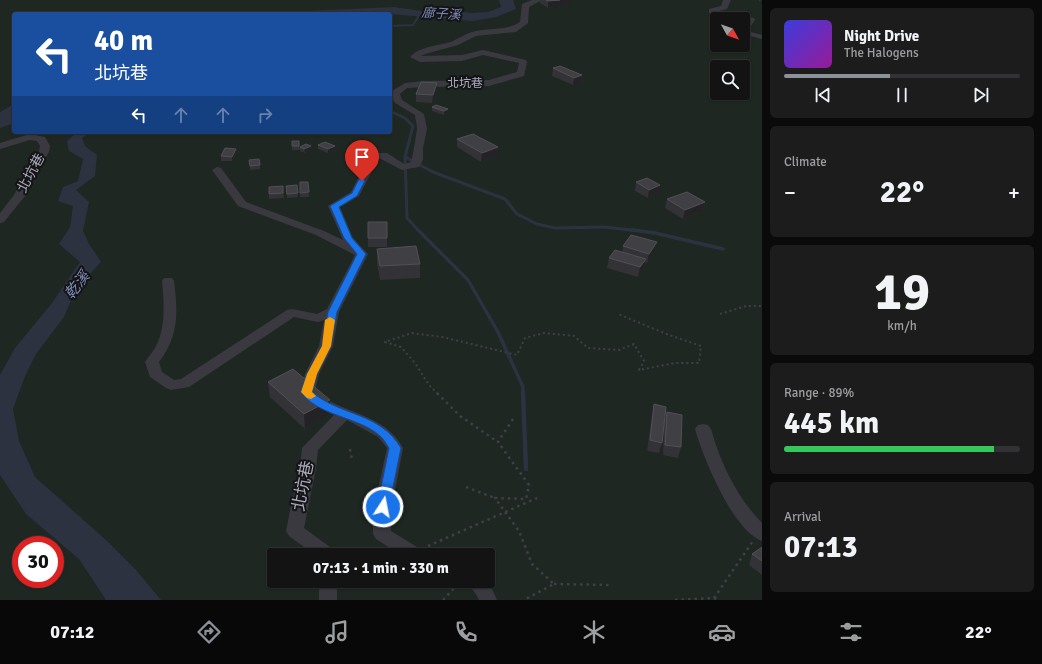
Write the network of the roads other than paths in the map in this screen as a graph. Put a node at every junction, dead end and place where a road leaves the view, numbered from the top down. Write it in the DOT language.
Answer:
graph roads {
  1 [pos="538,0"];
  2 [pos="727,0"];
  3 [pos="715,12"];
  4 [pos="750,33"];
  5 [pos="762,37"];
  6 [pos="0,146"];
  7 [pos="217,170"];
  8 [pos="0,220"];
  9 [pos="362,254"];
  10 [pos="168,281"];
  11 [pos="332,312"];
  12 [pos="345,413"];
  13 [pos="703,429"];
  14 [pos="761,533"];
  15 [pos="318,548"];
  16 [pos="406,548"];
  17 [pos="328,588"];
  18 [pos="483,588"];
  19 [pos="328,600"];
  20 [pos="488,600"];
  1 -- 9 [label="street, 北坑巷"];
  2 -- 3 [label="street"];
  4 -- 5 [label="street"];
  6 -- 8 [label="street, 北坑巷"];
  7 -- 9 [label="street"];
  9 -- 11 [label="street"];
  10 -- 11 [label="street"];
  11 -- 12 [label="street"];
  12 -- 15 [label="street, 北坑巷"];
  12 -- 16 [label="street"];
  13 -- 14 [label="street"];
  17 -- 19 [label="street"];
  18 -- 20 [label="street"];
}
